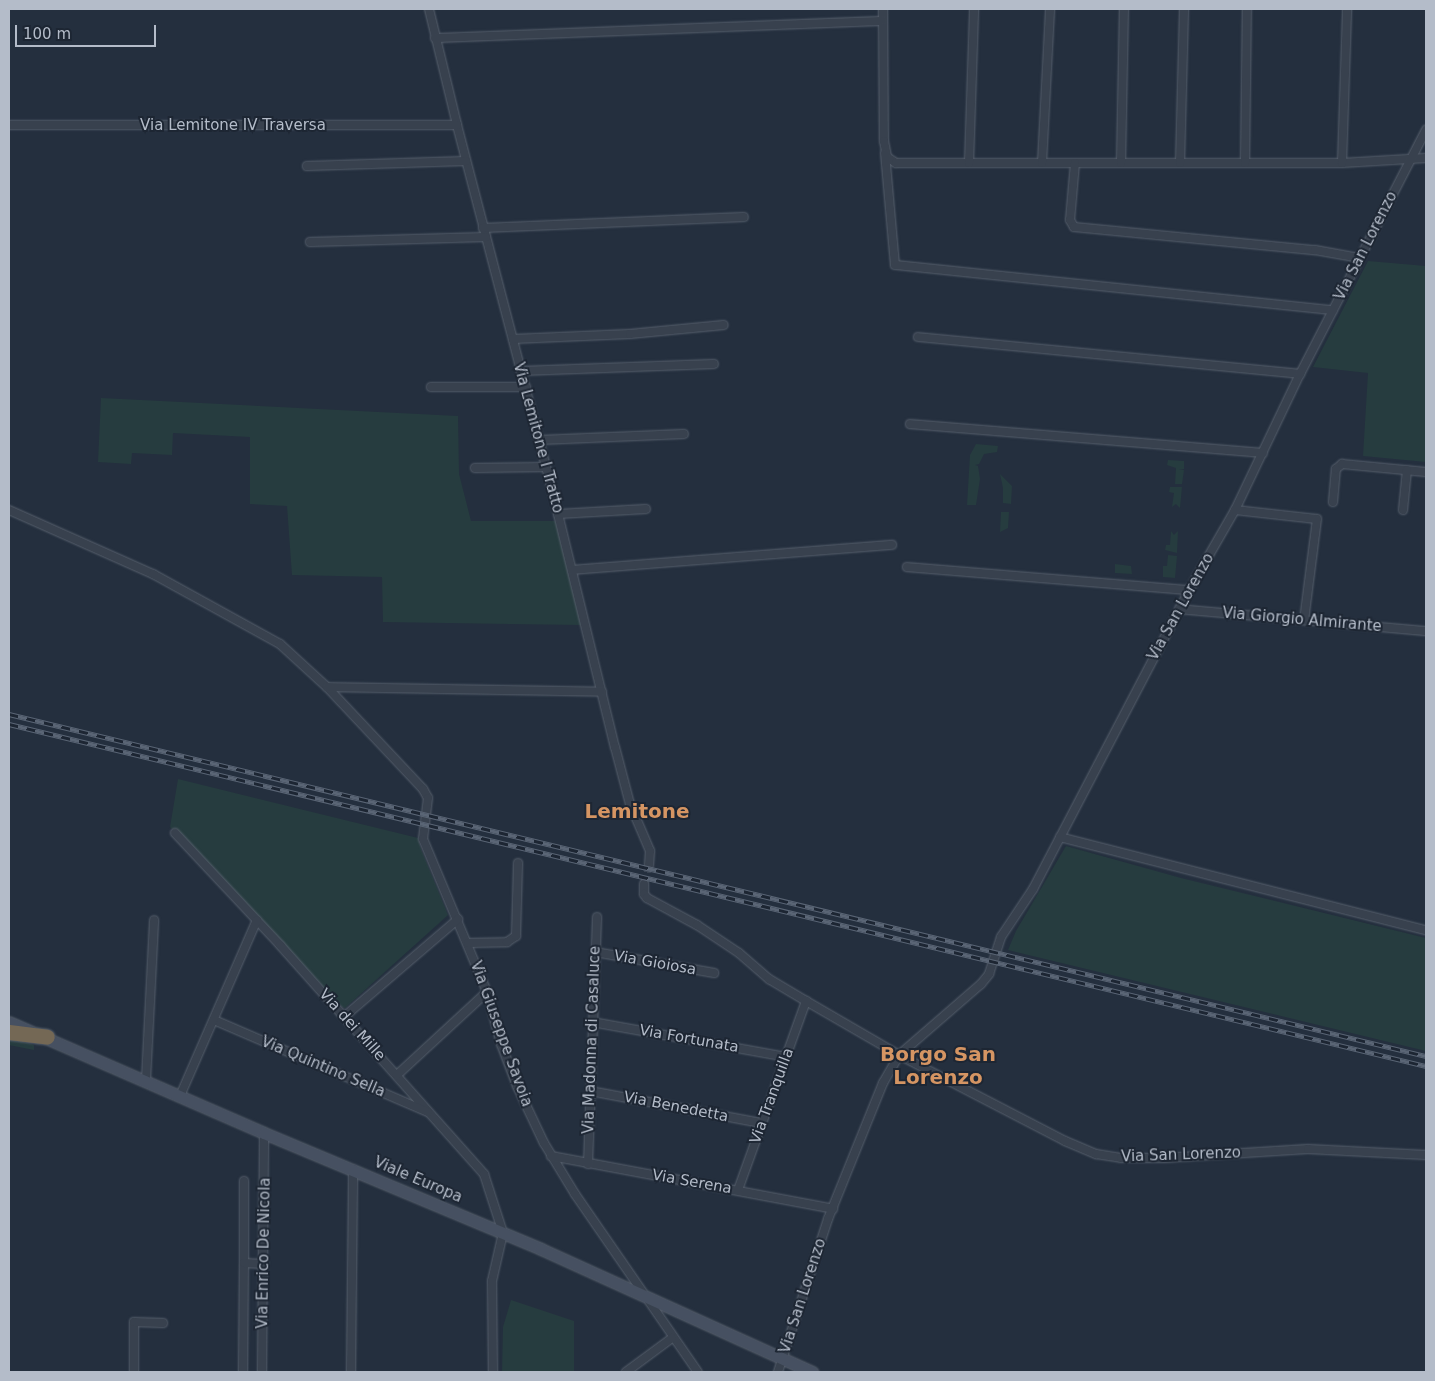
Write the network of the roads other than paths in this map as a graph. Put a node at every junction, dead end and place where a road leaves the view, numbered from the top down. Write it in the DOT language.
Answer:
graph roads {
  1 [pos="429,9"];
  2 [pos="883,9"];
  3 [pos="974,9"];
  4 [pos="1050,9"];
  5 [pos="1124,9"];
  6 [pos="1184,9"];
  7 [pos="1247,9"];
  8 [pos="1347,9"];
  9 [pos="883,21"];
  10 [pos="435,38"];
  11 [pos="9,125"];
  12 [pos="457,125"];
  13 [pos="1426,130"];
  14 [pos="884,142"];
  15 [pos="1411,158"];
  16 [pos="1426,158"];
  17 [pos="466,162"];
  18 [pos="969,163"];
  19 [pos="1042,163"];
  20 [pos="1075,163"];
  21 [pos="1121,163"];
  22 [pos="1180,163"];
  23 [pos="1245,163"];
  24 [pos="1342,163"];
  25 [pos="307,166"];
  26 [pos="744,217"];
  27 [pos="484,228"];
  28 [pos="486,238"];
  29 [pos="310,242"];
  30 [pos="1360,258"];
  31 [pos="1333,310"];
  32 [pos="724,325"];
  33 [pos="918,338"];
  34 [pos="513,339"];
  35 [pos="714,364"];
  36 [pos="521,371"];
  37 [pos="1300,374"];
  38 [pos="431,387"];
  39 [pos="526,387"];
  40 [pos="910,424"];
  41 [pos="684,434"];
  42 [pos="540,440"];
  43 [pos="1263,453"];
  44 [pos="546,467"];
  45 [pos="474,468"];
  46 [pos="1407,470"];
  47 [pos="1426,472"];
  48 [pos="1333,502"];
  49 [pos="646,509"];
  50 [pos="9,510"];
  51 [pos="1236,510"];
  52 [pos="1403,510"];
  53 [pos="558,514"];
  54 [pos="892,545"];
  55 [pos="907,567"];
  56 [pos="572,570"];
  57 [pos="1188,590"];
  58 [pos="1179,609"];
  59 [pos="1304,620"];
  60 [pos="1426,632"];
  61 [pos="326,687"];
  62 [pos="602,692"];
  63 [pos="175,834"];
  64 [pos="1060,837"];
  65 [pos="518,862"];
  66 [pos="648,865"];
  67 [pos="644,884"];
  68 [pos="597,917"];
  69 [pos="458,918"];
  70 [pos="154,920"];
  71 [pos="257,920"];
  72 [pos="1426,930"];
  73 [pos="468,943"];
  74 [pos="595,952"];
  75 [pos="714,973"];
  76 [pos="487,992"];
  77 [pos="806,1001"];
  78 [pos="344,1016"];
  79 [pos="214,1020"];
  80 [pos="9,1022"];
  81 [pos="592,1022"];
  82 [pos="9,1032"];
  83 [pos="47,1037"];
  84 [pos="900,1055"];
  85 [pos="786,1056"];
  86 [pos="397,1074"];
  87 [pos="146,1080"];
  88 [pos="590,1091"];
  89 [pos="180,1096"];
  90 [pos="432,1114"];
  91 [pos="761,1123"];
  92 [pos="264,1133"];
  93 [pos="1426,1154"];
  94 [pos="551,1156"];
  95 [pos="588,1164"];
  96 [pos="353,1169"];
  97 [pos="244,1181"];
  98 [pos="738,1190"];
  99 [pos="833,1209"];
  100 [pos="503,1233"];
  101 [pos="244,1264"];
  102 [pos="264,1264"];
  103 [pos="645,1296"];
  104 [pos="163,1323"];
  105 [pos="672,1338"];
  106 [pos="783,1359"];
  107 [pos="792,1368"];
  108 [pos="134,1372"];
  109 [pos="243,1372"];
  110 [pos="262,1372"];
  111 [pos="351,1372"];
  112 [pos="493,1372"];
  113 [pos="626,1372"];
  114 [pos="698,1372"];
  115 [pos="778,1372"];
  116 [pos="812,1372"];
  1 -- 10 [label="street, Via Lemitone I Tratto"];
  2 -- 9 [label="street"];
  3 -- 18 [label="street"];
  4 -- 19 [label="street"];
  5 -- 21 [label="street"];
  6 -- 22 [label="street"];
  7 -- 23 [label="street"];
  8 -- 24 [label="street"];
  9 -- 10 [label="street"];
  9 -- 14 [label="street"];
  10 -- 12 [label="street, Via Lemitone I Tratto"];
  11 -- 12 [label="street, Via Lemitone IV Traversa"];
  12 -- 17 [label="street, Via Lemitone I Tratto"];
  13 -- 15 [label="street, Via San Lorenzo"];
  14 -- 18 [label="street"];
  14 -- 31 [label="street"];
  15 -- 16 [label="street"];
  15 -- 24 [label="street"];
  15 -- 30 [label="street, Via San Lorenzo"];
  17 -- 25 [label="street"];
  17 -- 27 [label="street, Via Lemitone I Tratto"];
  18 -- 19 [label="street"];
  19 -- 20 [label="street"];
  20 -- 21 [label="street"];
  20 -- 30 [label="street"];
  21 -- 22 [label="street"];
  22 -- 23 [label="street"];
  23 -- 24 [label="street"];
  26 -- 27 [label="street"];
  27 -- 28 [label="street, Via Lemitone I Tratto"];
  28 -- 29 [label="street"];
  28 -- 34 [label="street, Via Lemitone I Tratto"];
  30 -- 31 [label="street, Via San Lorenzo"];
  31 -- 37 [label="street, Via San Lorenzo"];
  32 -- 34 [label="street"];
  33 -- 37 [label="street"];
  34 -- 36 [label="street, Via Lemitone I Tratto"];
  35 -- 36 [label="street"];
  36 -- 39 [label="street, Via Lemitone I Tratto"];
  37 -- 43 [label="street, Via San Lorenzo"];
  38 -- 39 [label="street"];
  39 -- 42 [label="street, Via Lemitone I Tratto"];
  40 -- 43 [label="street"];
  41 -- 42 [label="street"];
  42 -- 44 [label="street, Via Lemitone I Tratto"];
  43 -- 51 [label="street, Via San Lorenzo"];
  44 -- 45 [label="street"];
  44 -- 53 [label="street, Via Lemitone I Tratto"];
  46 -- 47 [label="street"];
  46 -- 48 [label="street"];
  46 -- 52 [label="street"];
  49 -- 53 [label="street"];
  50 -- 61 [label="street"];
  51 -- 57 [label="street, Via San Lorenzo"];
  51 -- 59 [label="street"];
  53 -- 56 [label="street, Via Lemitone I Tratto"];
  54 -- 56 [label="street"];
  55 -- 57 [label="street"];
  56 -- 62 [label="street, Via Lemitone I Tratto"];
  57 -- 58 [label="street, Via San Lorenzo"];
  58 -- 59 [label="street, Via Giorgio Almirante"];
  58 -- 64 [label="street, Via San Lorenzo"];
  59 -- 60 [label="street, Via Giorgio Almirante"];
  61 -- 62 [label="street"];
  61 -- 69 [label="street, Via Giuseppe Savoia"];
  62 -- 66 [label="street, Via Lemitone I Tratto"];
  63 -- 71 [label="street, Via dei Mille"];
  64 -- 72 [label="street"];
  64 -- 84 [label="street, Via San Lorenzo"];
  65 -- 73 [label="street"];
  67 -- 77 [label="street"];
  68 -- 74 [label="street, Via Madonna di Casaluce"];
  69 -- 73 [label="street, Via Giuseppe Savoia"];
  69 -- 78 [label="street"];
  70 -- 87 [label="street"];
  71 -- 78 [label="street, Via dei Mille"];
  71 -- 79 [label="street"];
  73 -- 76 [label="street, Via Giuseppe Savoia"];
  74 -- 75 [label="street, Via Gioiosa"];
  74 -- 81 [label="street, Via Madonna di Casaluce"];
  76 -- 86 [label="street"];
  76 -- 94 [label="street, Via Giuseppe Savoia"];
  77 -- 84 [label="street"];
  77 -- 85 [label="street, Via Tranquilla"];
  78 -- 86 [label="street, Via dei Mille"];
  79 -- 89 [label="street"];
  79 -- 90 [label="street, Via Quintino Sella"];
  80 -- 83 [label="main road, Viale Europa"];
  81 -- 85 [label="street, Via Fortunata"];
  81 -- 88 [label="street, Via Madonna di Casaluce"];
  82 -- 83 [label="highway"];
  83 -- 87 [label="main road, Viale Europa"];
  84 -- 93 [label="street, Via San Lorenzo"];
  84 -- 99 [label="street, Via San Lorenzo"];
  85 -- 91 [label="street, Via Tranquilla"];
  86 -- 90 [label="street, Via dei Mille"];
  87 -- 89 [label="main road, Viale Europa"];
  88 -- 91 [label="street, Via Benedetta"];
  88 -- 95 [label="street, Via Madonna di Casaluce"];
  89 -- 92 [label="main road, Viale Europa"];
  90 -- 100 [label="street, Via dei Mille"];
  91 -- 98 [label="street, Via Tranquilla"];
  92 -- 96 [label="main road, Viale Europa"];
  92 -- 102 [label="street, Via Enrico De Nicola"];
  94 -- 95 [label="street, Via Serena"];
  94 -- 103 [label="street, Via Giuseppe Savoia"];
  95 -- 98 [label="street, Via Serena"];
  96 -- 100 [label="main road, Viale Europa"];
  96 -- 111 [label="street"];
  97 -- 101 [label="street"];
  98 -- 99 [label="street, Via Serena"];
  99 -- 106 [label="street, Via San Lorenzo"];
  100 -- 103 [label="main road, Viale Europa"];
  100 -- 112 [label="street"];
  101 -- 102 [label="street"];
  101 -- 109 [label="street"];
  102 -- 110 [label="street, Via Enrico De Nicola"];
  103 -- 105 [label="street, Via Giuseppe Savoia"];
  103 -- 106 [label="main road, Viale Europa"];
  104 -- 108 [label="street"];
  105 -- 113 [label="street"];
  105 -- 114 [label="street, Via Giuseppe Savoia"];
  106 -- 107 [label="main road, Viale Europa"];
  106 -- 115 [label="street, Via San Lorenzo"];
  107 -- 116 [label="main road, Viale Europa"];
}
